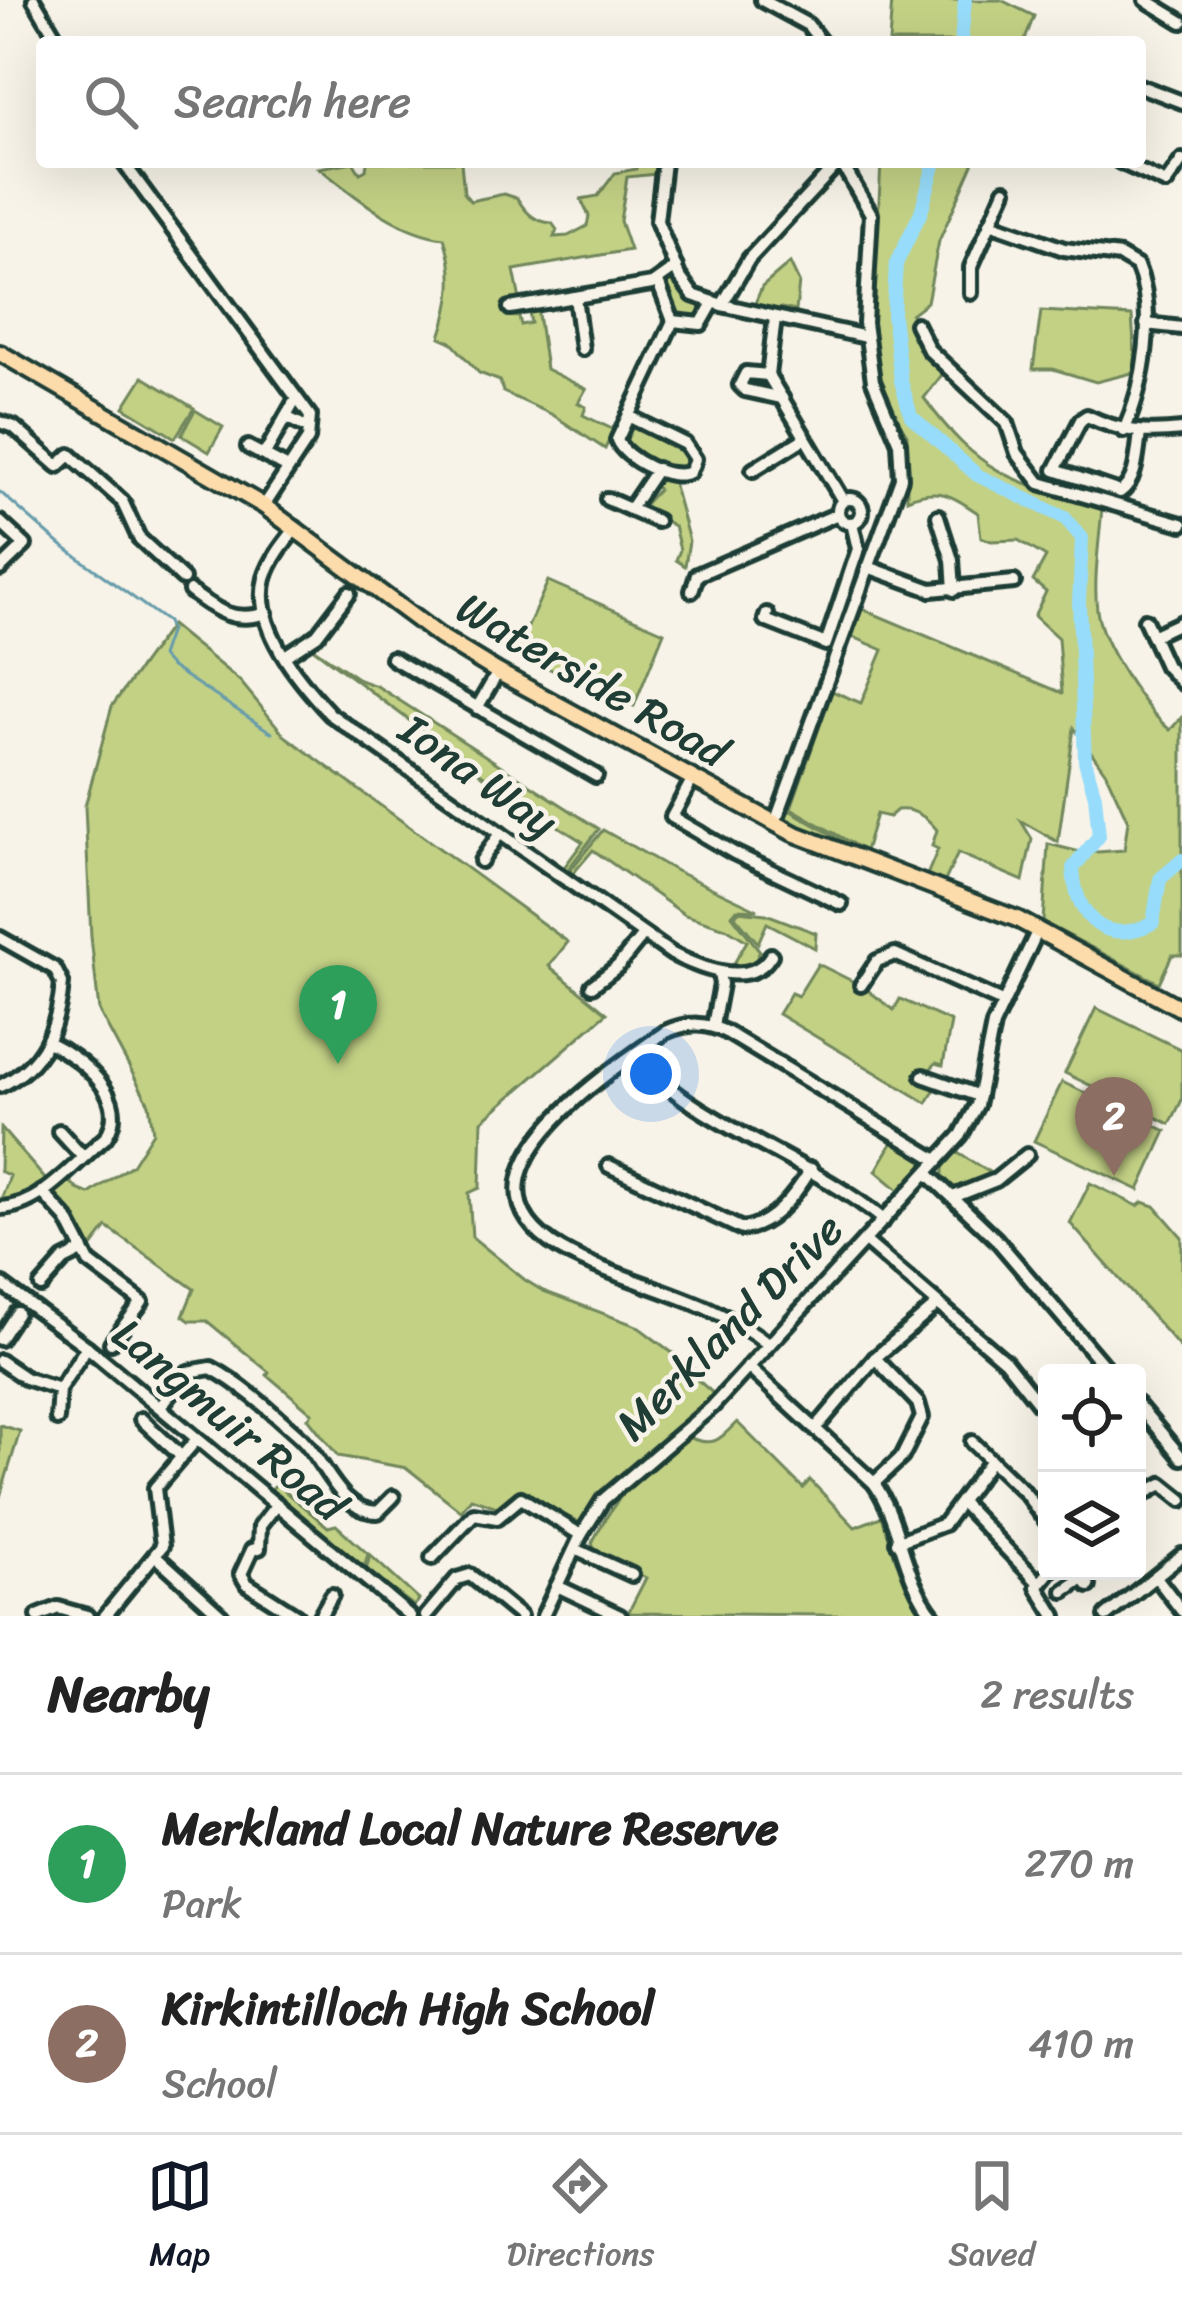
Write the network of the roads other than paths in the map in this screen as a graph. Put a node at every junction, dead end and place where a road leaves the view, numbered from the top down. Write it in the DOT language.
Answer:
graph roads {
  1 [pos="34,0"];
  2 [pos="762,0"];
  3 [pos="1146,0"];
  4 [pos="1182,22"];
  5 [pos="55,36"];
  6 [pos="816,36"];
  7 [pos="1146,88"];
  8 [pos="1182,102"];
  9 [pos="1182,160"];
  10 [pos="127,168"];
  11 [pos="663,168"];
  12 [pos="834,168"];
  13 [pos="843,168"];
  14 [pos="1133,168"];
  15 [pos="1005,190"];
  16 [pos="990,223"];
  17 [pos="676,267"];
  18 [pos="658,282"];
  19 [pos="971,293"];
  20 [pos="575,297"];
  21 [pos="717,304"];
  22 [pos="510,308"];
  23 [pos="776,318"];
  24 [pos="673,321"];
  25 [pos="916,324"];
  26 [pos="1146,324"];
  27 [pos="1182,328"];
  28 [pos="866,337"];
  29 [pos="583,349"];
  30 [pos="0,352"];
  31 [pos="768,375"];
  32 [pos="782,398"];
  33 [pos="628,416"];
  34 [pos="0,422"];
  35 [pos="304,426"];
  36 [pos="1182,430"];
  37 [pos="1124,431"];
  38 [pos="1140,434"];
  39 [pos="806,438"];
  40 [pos="248,446"];
  41 [pos="264,455"];
  42 [pos="288,468"];
  43 [pos="657,469"];
  44 [pos="753,470"];
  45 [pos="607,499"];
  46 [pos="843,501"];
  47 [pos="264,506"];
  48 [pos="630,509"];
  49 [pos="838,514"];
  50 [pos="938,516"];
  51 [pos="857,519"];
  52 [pos="657,521"];
  53 [pos="885,521"];
  54 [pos="0,522"];
  55 [pos="1182,524"];
  56 [pos="296,528"];
  57 [pos="868,567"];
  58 [pos="0,569"];
  59 [pos="1014,582"];
  60 [pos="954,590"];
  61 [pos="692,591"];
  62 [pos="350,593"];
  63 [pos="266,614"];
  64 [pos="767,614"];
  65 [pos="1145,620"];
  66 [pos="1182,622"];
  67 [pos="1152,636"];
  68 [pos="285,656"];
  69 [pos="392,658"];
  70 [pos="498,672"];
  71 [pos="1182,683"];
  72 [pos="477,708"];
  73 [pos="596,776"];
  74 [pos="693,778"];
  75 [pos="775,823"];
  76 [pos="500,833"];
  77 [pos="481,861"];
  78 [pos="841,904"];
  79 [pos="1038,930"];
  80 [pos="643,935"];
  81 [pos="0,938"];
  82 [pos="771,955"];
  83 [pos="718,974"];
  84 [pos="861,985"];
  85 [pos="592,986"];
  86 [pos="1002,1002"];
  87 [pos="1182,1009"];
  88 [pos="713,1026"];
  89 [pos="48,1042"];
  90 [pos="634,1056"];
  91 [pos="0,1065"];
  92 [pos="930,1075"];
  93 [pos="4,1084"];
  94 [pos="979,1096"];
  95 [pos="59,1131"];
  96 [pos="1028,1155"];
  97 [pos="82,1156"];
  98 [pos="937,1160"];
  99 [pos="609,1166"];
  100 [pos="811,1169"];
  101 [pos="927,1173"];
  102 [pos="42,1192"];
  103 [pos="952,1197"];
  104 [pos="0,1208"];
  105 [pos="884,1220"];
  106 [pos="865,1241"];
  107 [pos="82,1250"];
  108 [pos="0,1283"];
  109 [pos="41,1286"];
  110 [pos="938,1304"];
  111 [pos="16,1312"];
  112 [pos="0,1339"];
  113 [pos="111,1343"];
  114 [pos="769,1345"];
  115 [pos="87,1348"];
  116 [pos="874,1358"];
  117 [pos="0,1361"];
  118 [pos="1103,1364"];
  119 [pos="748,1367"];
  120 [pos="59,1389"];
  121 [pos="1038,1403"];
  122 [pos="160,1407"];
  123 [pos="1146,1415"];
  124 [pos="57,1419"];
  125 [pos="141,1419"];
  126 [pos="816,1428"];
  127 [pos="197,1439"];
  128 [pos="972,1442"];
  129 [pos="182,1457"];
  130 [pos="1182,1458"];
  131 [pos="991,1460"];
  132 [pos="874,1483"];
  133 [pos="1146,1493"];
  134 [pos="393,1497"];
  135 [pos="1181,1497"];
  136 [pos="961,1502"];
  137 [pos="277,1504"];
  138 [pos="1038,1510"];
  139 [pos="581,1535"];
  140 [pos="897,1542"];
  141 [pos="575,1549"];
  142 [pos="1182,1555"];
  143 [pos="156,1556"];
  144 [pos="432,1558"];
  145 [pos="632,1575"];
  146 [pos="1156,1577"];
  147 [pos="1076,1580"];
  148 [pos="1038,1582"];
  149 [pos="557,1586"];
  150 [pos="1064,1591"];
  151 [pos="332,1595"];
  152 [pos="1182,1611"];
  153 [pos="38,1616"];
  154 [pos="87,1616"];
  155 [pos="105,1616"];
  156 [pos="222,1616"];
  157 [pos="297,1616"];
  158 [pos="320,1616"];
  159 [pos="410,1616"];
  160 [pos="426,1616"];
  161 [pos="520,1616"];
  162 [pos="543,1616"];
  163 [pos="620,1616"];
  164 [pos="934,1616"];
  165 [pos="1055,1616"];
  166 [pos="1106,1616"];
  1 -- 5 [label="street"];
  2 -- 6 [label="street"];
  3 -- 4 [label="street"];
  7 -- 8 [label="street"];
  9 -- 14 [label="street"];
  10 -- 42 [label="street"];
  11 -- 17 [label="street"];
  12 -- 21 [label="street"];
  13 -- 28 [label="street"];
  15 -- 16 [label="street"];
  16 -- 19 [label="street"];
  16 -- 26 [label="street"];
  17 -- 18 [label="street"];
  17 -- 21 [label="street"];
  18 -- 20 [label="street"];
  18 -- 24 [label="street"];
  20 -- 22 [label="street"];
  20 -- 29 [label="street"];
  21 -- 23 [label="street"];
  21 -- 24 [label="street"];
  23 -- 28 [label="street"];
  23 -- 31 [label="street"];
  24 -- 33 [label="street"];
  25 -- 55 [label="street"];
  26 -- 27 [label="street"];
  26 -- 37 [label="street"];
  28 -- 53 [label="street"];
  30 -- 47 [label="main road, Waterside Road"];
  31 -- 32 [label="street"];
  31 -- 32 [label="street"];
  32 -- 39 [label="street"];
  33 -- 43 [label="street"];
  33 -- 43 [label="street"];
  34 -- 63 [label="street"];
  35 -- 41 [label="street"];
  36 -- 38 [label="street"];
  37 -- 38 [label="street"];
  37 -- 38 [label="street"];
  39 -- 44 [label="street"];
  39 -- 46 [label="street"];
  40 -- 41 [label="street"];
  41 -- 42 [label="street"];
  42 -- 47 [label="street"];
  43 -- 48 [label="street"];
  45 -- 48 [label="street"];
  46 -- 49 [label="street"];
  46 -- 51 [label="street"];
  47 -- 56 [label="main road, Waterside Road"];
  48 -- 52 [label="street"];
  49 -- 51 [label="street"];
  49 -- 61 [label="street"];
  50 -- 60 [label="street"];
  51 -- 53 [label="street"];
  51 -- 64 [label="street"];
  53 -- 57 [label="street"];
  54 -- 58 [label="street"];
  56 -- 63 [label="street"];
  56 -- 70 [label="main road, Waterside Road"];
  57 -- 60 [label="street"];
  57 -- 75 [label="street"];
  59 -- 60 [label="street"];
  62 -- 68 [label="street"];
  63 -- 68 [label="street, Iona Way"];
  65 -- 67 [label="street"];
  66 -- 67 [label="street"];
  67 -- 71 [label="street"];
  68 -- 76 [label="street, Iona Way"];
  69 -- 72 [label="street"];
  70 -- 72 [label="street"];
  70 -- 74 [label="main road, Waterside Road"];
  72 -- 73 [label="street"];
  74 -- 75 [label="main road, Waterside Road"];
  74 -- 78 [label="street"];
  75 -- 79 [label="main road, Waterside Road"];
  76 -- 77 [label="street"];
  76 -- 80 [label="street, Iona Way"];
  79 -- 86 [label="street, Merkland Drive"];
  79 -- 87 [label="main road, Waterside Road"];
  80 -- 83 [label="street, Iona Way"];
  80 -- 85 [label="street"];
  81 -- 89 [label="street"];
  82 -- 83 [label="street"];
  83 -- 88 [label="street"];
  84 -- 86 [label="street"];
  86 -- 94 [label="street, Merkland Drive"];
  88 -- 90 [label="street"];
  88 -- 98 [label="street"];
  89 -- 93 [label="street"];
  89 -- 97 [label="street"];
  90 -- 100 [label="street"];
  90 -- 114 [label="street"];
  91 -- 93 [label="street"];
  92 -- 94 [label="street"];
  94 -- 98 [label="street, Merkland Drive"];
  95 -- 97 [label="street"];
  96 -- 103 [label="street"];
  97 -- 102 [label="street"];
  98 -- 101 [label="street, Merkland Drive"];
  99 -- 100 [label="street"];
  100 -- 105 [label="street"];
  101 -- 103 [label="street"];
  101 -- 105 [label="street, Merkland Drive"];
  102 -- 104 [label="street"];
  102 -- 107 [label="street"];
  103 -- 118 [label="street"];
  105 -- 106 [label="street, Merkland Drive"];
  106 -- 110 [label="street"];
  106 -- 114 [label="street, Merkland Drive"];
  107 -- 109 [label="street"];
  107 -- 113 [label="street"];
  108 -- 115 [label="street, Langmuir Road"];
  110 -- 116 [label="street"];
  110 -- 121 [label="street"];
  111 -- 112 [label="street"];
  114 -- 119 [label="street, Merkland Drive"];
  115 -- 120 [label="street"];
  115 -- 122 [label="street, Langmuir Road"];
  116 -- 126 [label="street"];
  116 -- 132 [label="street"];
  117 -- 120 [label="street"];
  119 -- 126 [label="street"];
  119 -- 139 [label="street, Merkland Drive"];
  120 -- 124 [label="street"];
  122 -- 127 [label="street, Langmuir Road"];
  122 -- 134 [label="street"];
  123 -- 130 [label="street"];
  125 -- 129 [label="street"];
  126 -- 132 [label="street"];
  127 -- 129 [label="street"];
  127 -- 137 [label="street, Langmuir Road"];
  128 -- 131 [label="street"];
  129 -- 143 [label="street"];
  131 -- 136 [label="street"];
  131 -- 138 [label="street"];
  132 -- 140 [label="street"];
  133 -- 135 [label="street"];
  136 -- 140 [label="street"];
  136 -- 148 [label="street"];
  137 -- 157 [label="street"];
  137 -- 159 [label="street, Langmuir Road"];
  139 -- 141 [label="street, Merkland Drive"];
  139 -- 144 [label="street"];
  140 -- 164 [label="street"];
  141 -- 145 [label="street"];
  141 -- 149 [label="street, Merkland Drive"];
  142 -- 146 [label="street"];
  143 -- 155 [label="street"];
  143 -- 156 [label="street"];
  146 -- 152 [label="street"];
  146 -- 166 [label="street"];
  147 -- 150 [label="street"];
  148 -- 165 [label="street"];
  149 -- 162 [label="street, Merkland Drive"];
  149 -- 163 [label="street"];
  151 -- 158 [label="street"];
  153 -- 154 [label="street"];
  160 -- 161 [label="street"];
}
